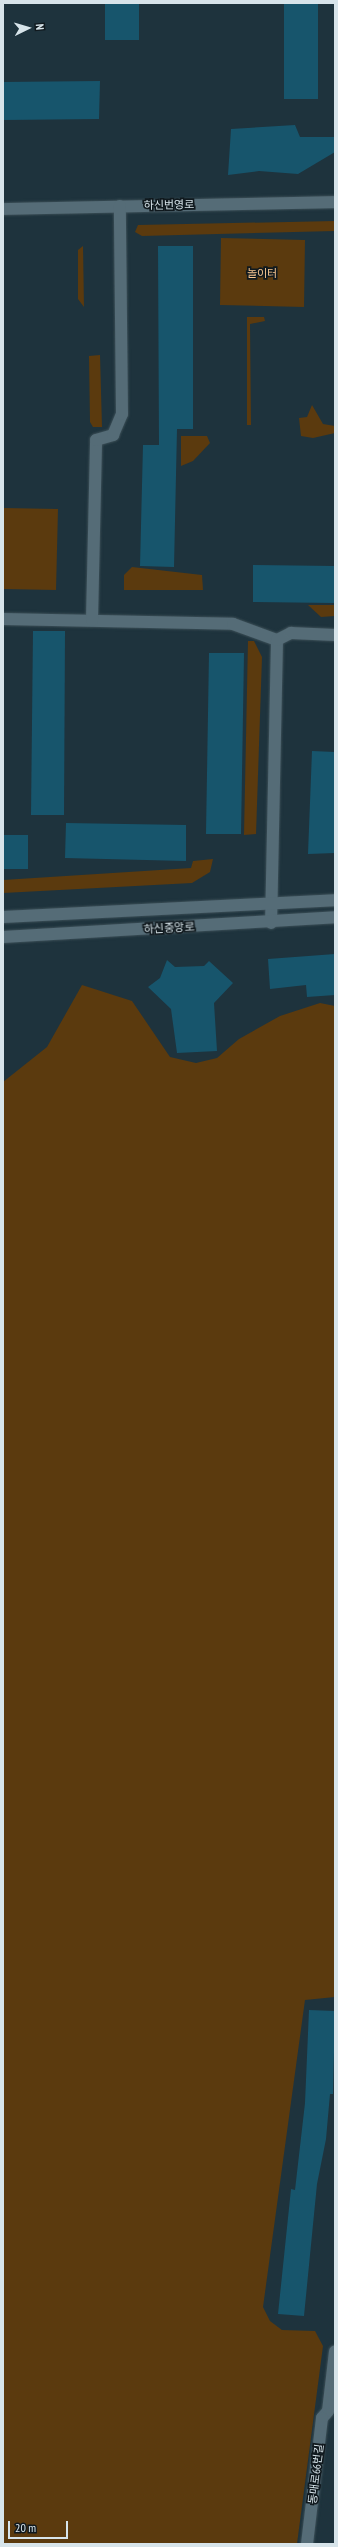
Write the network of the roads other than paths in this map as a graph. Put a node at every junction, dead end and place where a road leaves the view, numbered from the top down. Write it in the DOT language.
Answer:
graph roads {
  1 [pos="335,202"];
  2 [pos="120,206"];
  3 [pos="3,209"];
  4 [pos="3,619"];
  5 [pos="92,620"];
  6 [pos="335,635"];
  7 [pos="277,640"];
  8 [pos="335,900"];
  9 [pos="271,902"];
  10 [pos="3,917"];
  11 [pos="335,917"];
  12 [pos="271,923"];
  13 [pos="3,937"];
  14 [pos="335,2351"];
  15 [pos="322,2418"];
  16 [pos="335,2420"];
  17 [pos="307,2544"];
  1 -- 2 [label="street, 하신번영로"];
  2 -- 3 [label="street, 하신번영로"];
  2 -- 5 [label="street"];
  4 -- 5 [label="street"];
  5 -- 7 [label="street"];
  6 -- 7 [label="street"];
  7 -- 9 [label="street"];
  8 -- 9 [label="street, 하신중앙로"];
  9 -- 10 [label="street, 하신중앙로"];
  9 -- 12 [label="street"];
  11 -- 12 [label="street, 하신중앙로"];
  12 -- 13 [label="street, 하신중앙로"];
  14 -- 15 [label="street, 동매로66번길"];
  15 -- 16 [label="street"];
  15 -- 17 [label="street, 동매로66번길"];
}
